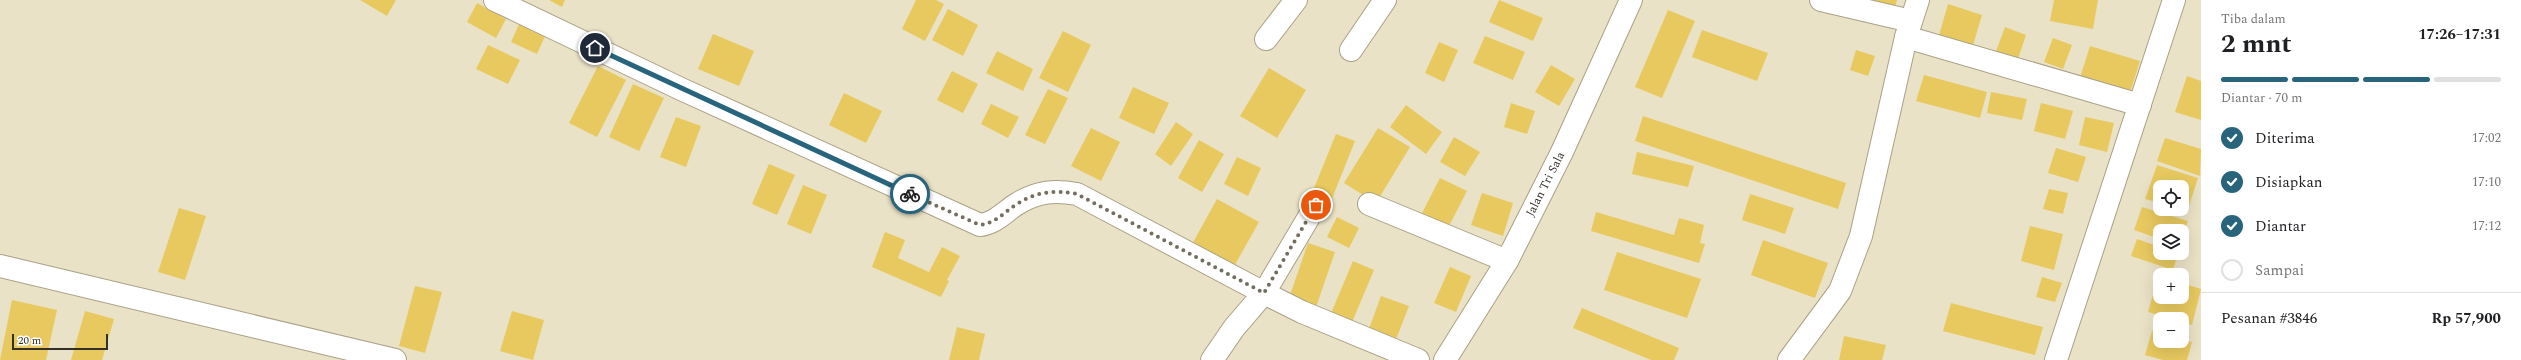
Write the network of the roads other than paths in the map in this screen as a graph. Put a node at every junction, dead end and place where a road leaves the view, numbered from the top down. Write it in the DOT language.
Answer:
graph roads {
  1 [pos="495,0"];
  2 [pos="1296,0"];
  3 [pos="1385,0"];
  4 [pos="1631,0"];
  5 [pos="1821,0"];
  6 [pos="1918,0"];
  7 [pos="2174,0"];
  8 [pos="1909,29"];
  9 [pos="1266,39"];
  10 [pos="1351,50"];
  11 [pos="2140,105"];
  12 [pos="1370,204"];
  13 [pos="1316,205"];
  14 [pos="1507,261"];
  15 [pos="0,266"];
  16 [pos="1264,293"];
  17 [pos="395,360"];
  18 [pos="1212,360"];
  19 [pos="1418,360"];
  20 [pos="1445,360"];
  21 [pos="1789,360"];
  22 [pos="2056,360"];
  1 -- 16 [label="street"];
  2 -- 9 [label="street"];
  3 -- 10 [label="street"];
  4 -- 14 [label="street, Jalan Tri Sala"];
  5 -- 8 [label="street"];
  6 -- 8 [label="street"];
  7 -- 11 [label="street"];
  8 -- 11 [label="street"];
  8 -- 21 [label="street"];
  11 -- 22 [label="street"];
  12 -- 14 [label="street"];
  13 -- 16 [label="street"];
  14 -- 20 [label="street, Jalan Tri Sala"];
  15 -- 17 [label="street"];
  16 -- 18 [label="street"];
  16 -- 19 [label="street"];
}
